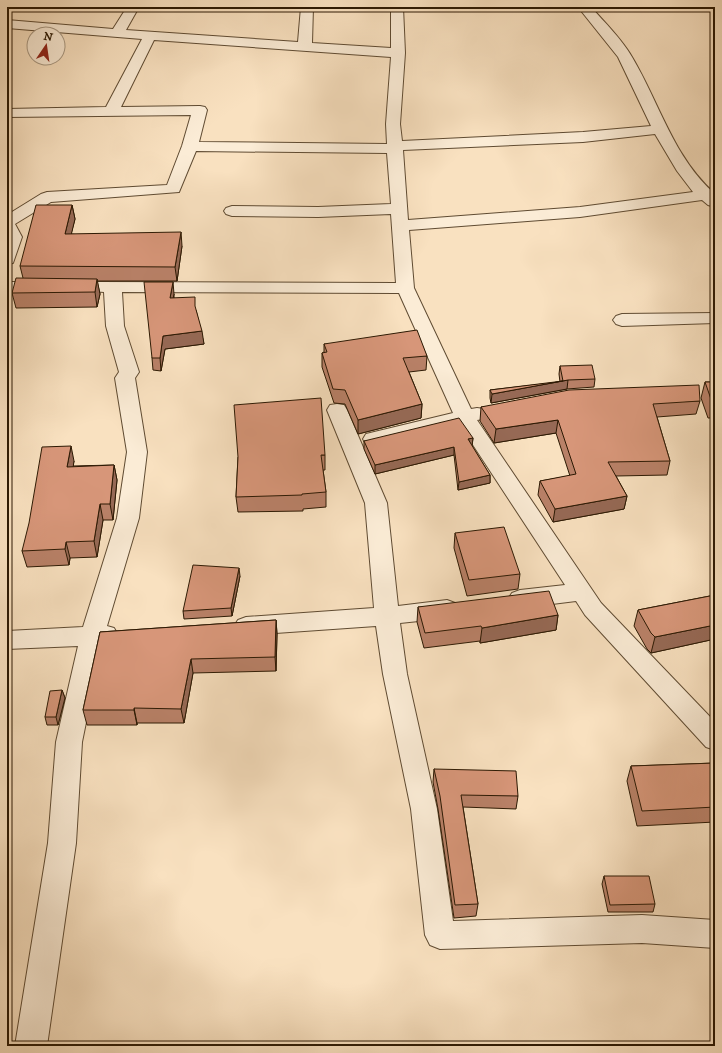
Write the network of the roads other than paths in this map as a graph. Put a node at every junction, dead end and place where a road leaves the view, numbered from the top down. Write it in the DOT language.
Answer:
graph roads {
  1 [pos="133,7"];
  2 [pos="307,7"];
  3 [pos="397,7"];
  4 [pos="584,7"];
  5 [pos="7,24"];
  6 [pos="118,34"];
  7 [pos="150,36"];
  8 [pos="305,46"];
  9 [pos="398,53"];
  10 [pos="111,112"];
  11 [pos="7,113"];
  12 [pos="662,129"];
  13 [pos="190,146"];
  14 [pos="395,147"];
  15 [pos="712,200"];
  16 [pos="232,211"];
  17 [pos="400,217"];
  18 [pos="7,224"];
  19 [pos="7,259"];
  20 [pos="7,287"];
  21 [pos="60,287"];
  22 [pos="83,287"];
  23 [pos="113,287"];
  24 [pos="405,288"];
  25 [pos="715,318"];
  26 [pos="622,320"];
  27 [pos="338,410"];
  28 [pos="494,410"];
  29 [pos="464,416"];
  30 [pos="350,444"];
  31 [pos="582,592"];
  32 [pos="496,602"];
  33 [pos="465,606"];
  34 [pos="387,616"];
  35 [pos="228,627"];
  36 [pos="124,634"];
  37 [pos="92,636"];
  38 [pos="7,640"];
  39 [pos="715,739"];
  40 [pos="715,934"];
  41 [pos="31,1046"];
  1 -- 6 [label="street"];
  2 -- 8 [label="street"];
  3 -- 9 [label="street"];
  4 -- 12 [label="street"];
  5 -- 6 [label="street"];
  6 -- 7 [label="street"];
  7 -- 8 [label="street"];
  7 -- 10 [label="street"];
  8 -- 9 [label="street"];
  9 -- 14 [label="street"];
  10 -- 11 [label="street"];
  10 -- 13 [label="street"];
  12 -- 14 [label="street"];
  12 -- 15 [label="street"];
  13 -- 14 [label="street"];
  13 -- 18 [label="street"];
  14 -- 17 [label="street"];
  15 -- 17 [label="street"];
  16 -- 17 [label="street"];
  17 -- 24 [label="street"];
  18 -- 19 [label="street"];
  20 -- 21 [label="street"];
  22 -- 23 [label="street"];
  23 -- 24 [label="street"];
  23 -- 37 [label="street"];
  24 -- 29 [label="street"];
  25 -- 26 [label="street"];
  27 -- 30 [label="street"];
  28 -- 29 [label="street"];
  29 -- 30 [label="street"];
  29 -- 31 [label="street"];
  30 -- 34 [label="street"];
  31 -- 32 [label="street"];
  31 -- 39 [label="street"];
  33 -- 34 [label="street"];
  34 -- 35 [label="street"];
  34 -- 40 [label="street"];
  36 -- 37 [label="street"];
  37 -- 38 [label="street"];
  37 -- 41 [label="street"];
}
